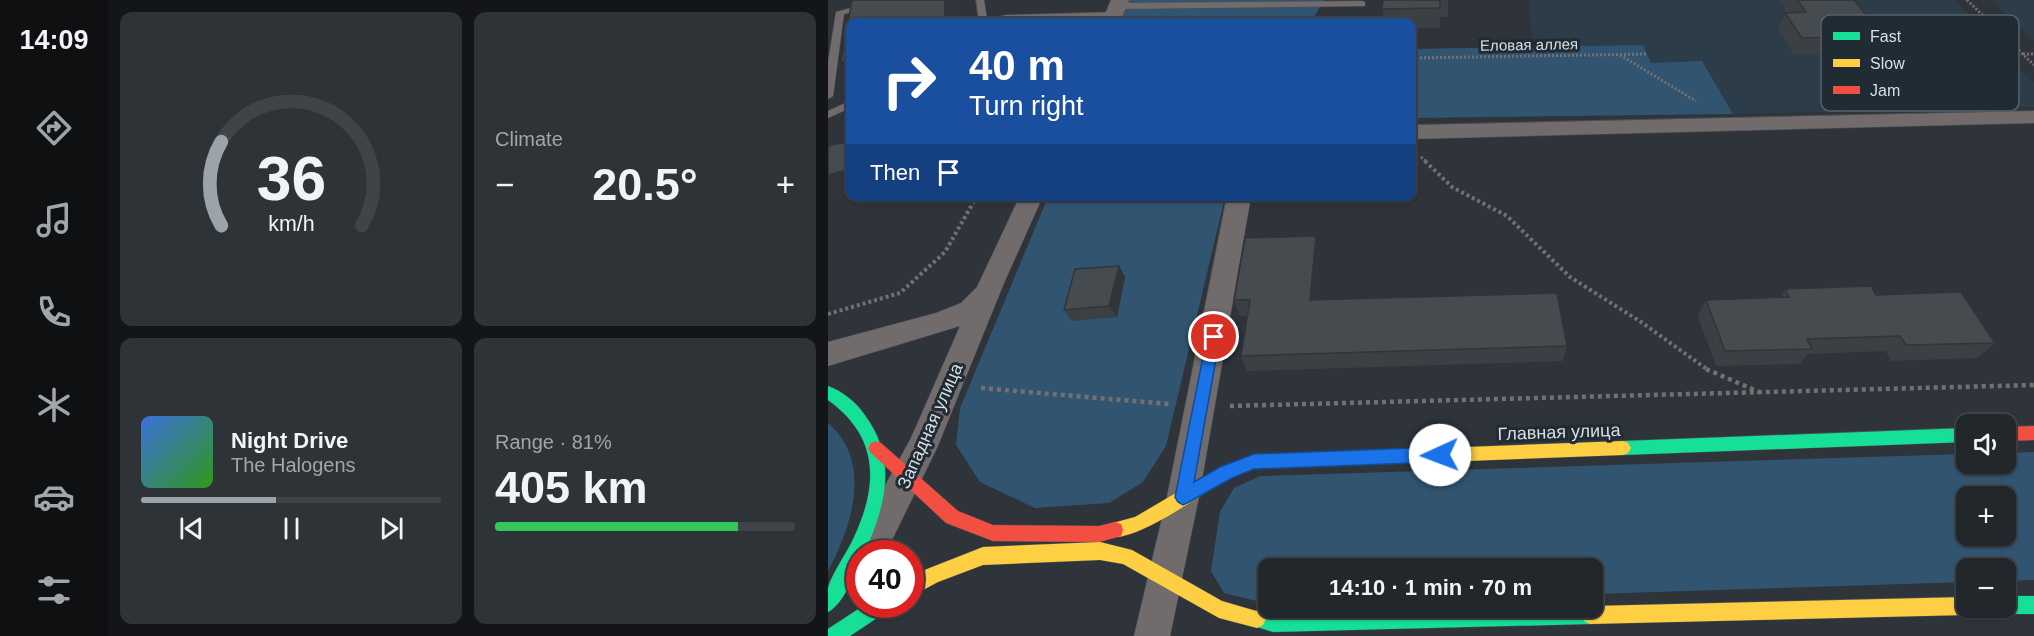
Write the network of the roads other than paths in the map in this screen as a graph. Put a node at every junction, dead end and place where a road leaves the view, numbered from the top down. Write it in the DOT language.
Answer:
graph roads {
  1 [pos="980,0"];
  2 [pos="1362,4"];
  3 [pos="872,6"];
  4 [pos="1116,11"];
  5 [pos="840,12"];
  6 [pos="828,14"];
  7 [pos="982,18"];
  8 [pos="1006,18"];
  9 [pos="828,96"];
  10 [pos="846,106"];
  11 [pos="2020,114"];
  12 [pos="828,115"];
  13 [pos="1416,132"];
  14 [pos="1030,201"];
  15 [pos="1238,201"];
  16 [pos="986,294"];
  17 [pos="828,354"];
  18 [pos="828,392"];
  19 [pos="2034,433"];
  20 [pos="2016,434"];
  21 [pos="1956,435"];
  22 [pos="876,448"];
  23 [pos="908,476"];
  24 [pos="1183,497"];
  25 [pos="873,540"];
  26 [pos="1164,576"];
  27 [pos="846,579"];
  28 [pos="924,580"];
  29 [pos="833,596"];
  30 [pos="2016,605"];
  31 [pos="2034,605"];
  32 [pos="1956,606"];
  33 [pos="862,618"];
  34 [pos="834,636"];
  35 [pos="1152,636"];
  1 -- 7 [label="lane"];
  2 -- 4 [label="lane"];
  3 -- 5 [label="lane"];
  4 -- 8 [label="lane"];
  5 -- 6 [label="lane"];
  5 -- 9 [label="lane"];
  10 -- 12 [label="lane"];
  11 -- 13 [label="street"];
  14 -- 16 [label="street, Западная улица"];
  15 -- 24 [label="street"];
  16 -- 17 [label="street, Западная улица"];
  16 -- 23 [label="street, Западная улица"];
  18 -- 22 [label="street"];
  19 -- 20 [label="street"];
  21 -- 24 [label="street, Главная улица"];
  22 -- 23 [label="street, Главная улица"];
  22 -- 29 [label="street"];
  23 -- 24 [label="street, Главная улица"];
  23 -- 25 [label="street, Западная улица"];
  24 -- 26 [label="street"];
  26 -- 28 [label="street"];
  26 -- 32 [label="street"];
  26 -- 35 [label="street"];
  27 -- 29 [label="street"];
  30 -- 31 [label="street"];
  33 -- 34 [label="street"];
}
